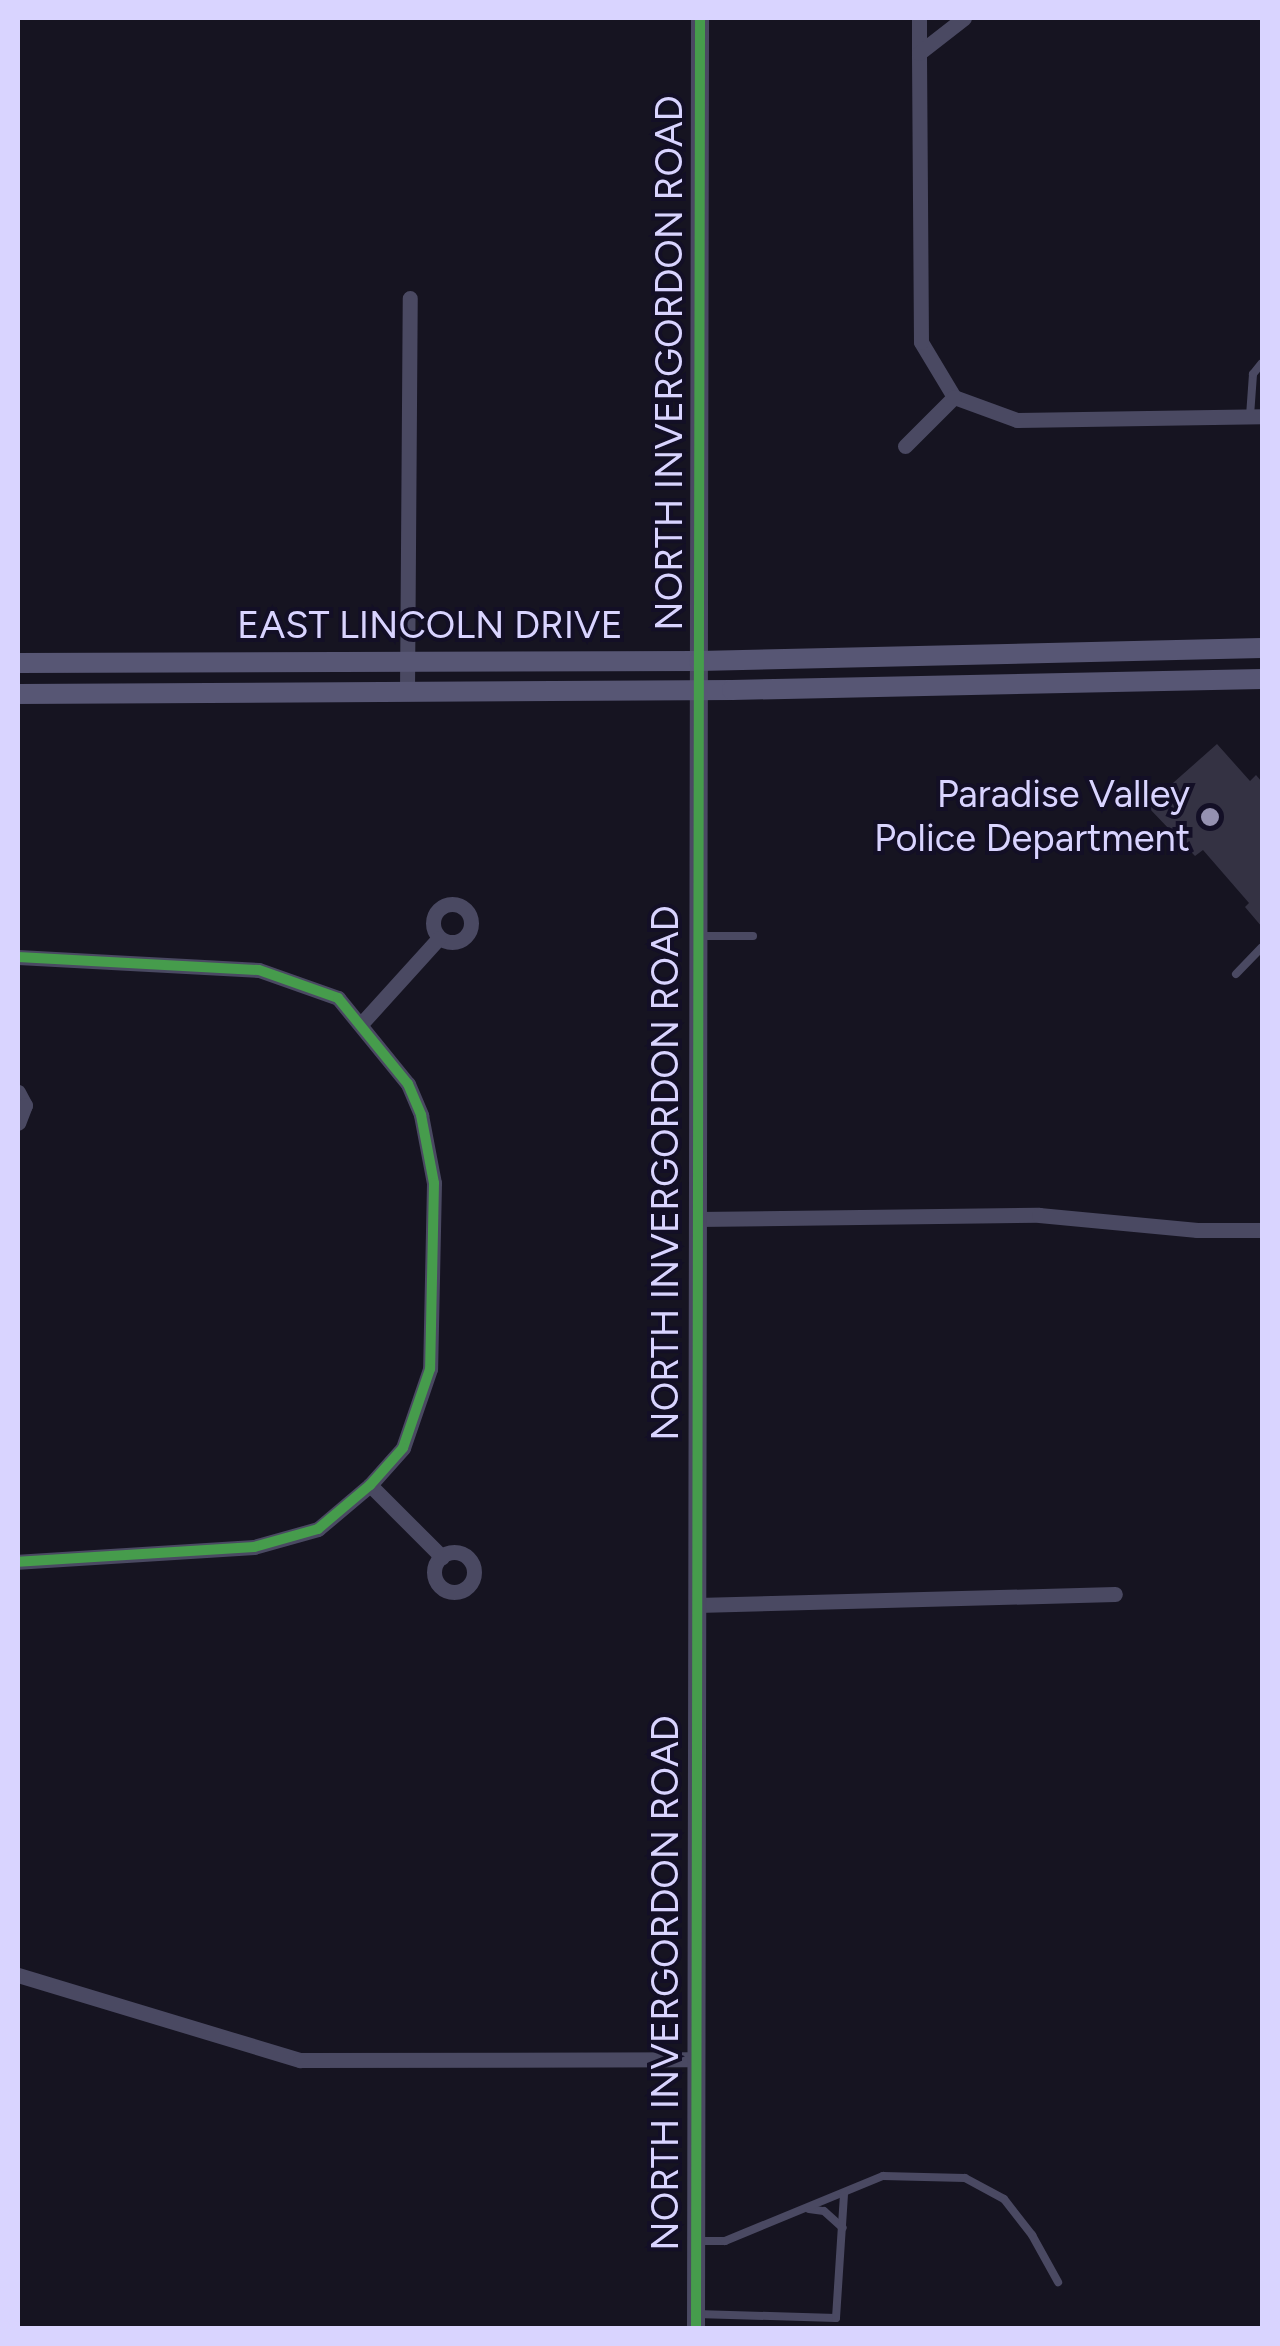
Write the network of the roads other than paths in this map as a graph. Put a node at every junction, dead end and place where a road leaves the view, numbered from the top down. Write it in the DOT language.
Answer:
graph roads {
  1 [pos="700,18"];
  2 [pos="919,18"];
  3 [pos="964,18"];
  4 [pos="919,52"];
  5 [pos="410,298"];
  6 [pos="1262,363"];
  7 [pos="954,397"];
  8 [pos="1256,416"];
  9 [pos="905,446"];
  10 [pos="1262,648"];
  11 [pos="1016,655"];
  12 [pos="699,660"];
  13 [pos="408,661"];
  14 [pos="18,663"];
  15 [pos="1262,679"];
  16 [pos="1018,685"];
  17 [pos="697,690"];
  18 [pos="407,692"];
  19 [pos="18,694"];
  20 [pos="696,936"];
  21 [pos="752,936"];
  22 [pos="439,938"];
  23 [pos="1262,947"];
  24 [pos="18,957"];
  25 [pos="1236,974"];
  26 [pos="361,1024"];
  27 [pos="18,1092"];
  28 [pos="18,1123"];
  29 [pos="697,1220"];
  30 [pos="1262,1230"];
  31 [pos="370,1485"];
  32 [pos="442,1557"];
  33 [pos="18,1562"];
  34 [pos="1115,1594"];
  35 [pos="696,1605"];
  36 [pos="18,1975"];
  37 [pos="696,2060"];
  38 [pos="844,2194"];
  39 [pos="808,2208"];
  40 [pos="843,2228"];
  41 [pos="696,2241"];
  42 [pos="1058,2282"];
  43 [pos="696,2321"];
  1 -- 12 [label="street, NORTH INVERGORDON ROAD"];
  2 -- 4 [label="street"];
  3 -- 4 [label="street"];
  4 -- 7 [label="street"];
  5 -- 13 [label="street"];
  6 -- 8 [label="lane"];
  7 -- 8 [label="street"];
  7 -- 9 [label="street"];
  10 -- 11 [label="main road, EAST LINCOLN DRIVE"];
  11 -- 12 [label="main road, EAST LINCOLN DRIVE"];
  11 -- 16 [label="main road"];
  12 -- 13 [label="main road, EAST LINCOLN DRIVE"];
  12 -- 17 [label="street, NORTH INVERGORDON ROAD"];
  13 -- 14 [label="main road, EAST LINCOLN DRIVE"];
  13 -- 18 [label="street"];
  15 -- 16 [label="main road, EAST LINCOLN DRIVE"];
  16 -- 17 [label="main road, EAST LINCOLN DRIVE"];
  17 -- 18 [label="main road, EAST LINCOLN DRIVE"];
  17 -- 20 [label="street, NORTH INVERGORDON ROAD"];
  18 -- 19 [label="main road, EAST LINCOLN DRIVE"];
  20 -- 21 [label="lane"];
  20 -- 29 [label="street, NORTH INVERGORDON ROAD"];
  22 -- 26 [label="street"];
  23 -- 25 [label="lane"];
  24 -- 26 [label="street"];
  26 -- 31 [label="street"];
  27 -- 28 [label="street"];
  29 -- 30 [label="street"];
  29 -- 35 [label="street, NORTH INVERGORDON ROAD"];
  31 -- 32 [label="street"];
  31 -- 33 [label="street"];
  34 -- 35 [label="street"];
  35 -- 37 [label="street, NORTH INVERGORDON ROAD"];
  36 -- 37 [label="street"];
  37 -- 41 [label="street, NORTH INVERGORDON ROAD"];
  38 -- 39 [label="lane"];
  38 -- 40 [label="lane"];
  38 -- 42 [label="lane"];
  39 -- 40 [label="lane"];
  39 -- 41 [label="lane"];
  40 -- 43 [label="lane"];
  41 -- 43 [label="street, NORTH INVERGORDON ROAD"];
}
